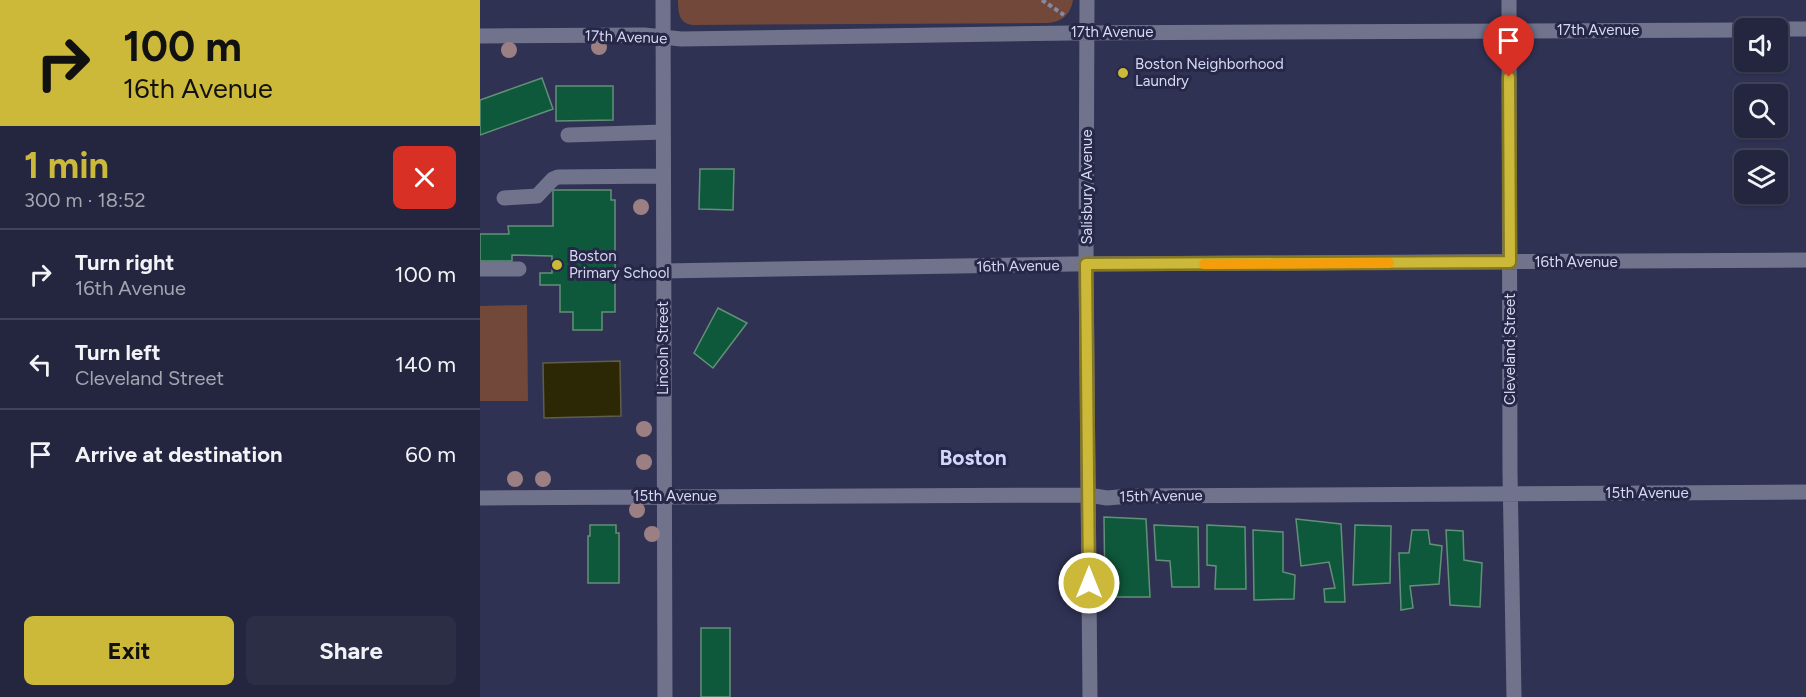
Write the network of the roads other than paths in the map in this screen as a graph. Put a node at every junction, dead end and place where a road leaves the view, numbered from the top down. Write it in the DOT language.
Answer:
graph roads {
  1 [pos="663,0"];
  2 [pos="1087,0"];
  3 [pos="1509,0"];
  4 [pos="1788,29"];
  5 [pos="1806,29"];
  6 [pos="1509,30"];
  7 [pos="1734,30"];
  8 [pos="1088,33"];
  9 [pos="480,36"];
  10 [pos="663,38"];
  11 [pos="663,132"];
  12 [pos="568,135"];
  13 [pos="663,176"];
  14 [pos="504,198"];
  15 [pos="1806,260"];
  16 [pos="1510,262"];
  17 [pos="1086,264"];
  18 [pos="480,269"];
  19 [pos="519,269"];
  20 [pos="663,272"];
  21 [pos="1806,492"];
  22 [pos="1511,494"];
  23 [pos="1088,495"];
  24 [pos="664,496"];
  25 [pos="480,498"];
  26 [pos="665,697"];
  27 [pos="1090,697"];
  28 [pos="1514,697"];
  1 -- 10 [label="street, Lincoln Street"];
  2 -- 8 [label="street, Salisbury Avenue"];
  3 -- 6 [label="street, Cleveland Street"];
  4 -- 5 [label="street"];
  6 -- 7 [label="street, 17th Avenue"];
  6 -- 8 [label="street, 17th Avenue"];
  6 -- 16 [label="street, Cleveland Street"];
  8 -- 10 [label="street, 17th Avenue"];
  8 -- 17 [label="street, Salisbury Avenue"];
  9 -- 10 [label="street, 17th Avenue"];
  10 -- 11 [label="street, Lincoln Street"];
  11 -- 12 [label="street"];
  11 -- 13 [label="street, Lincoln Street"];
  13 -- 14 [label="street"];
  13 -- 20 [label="street, Lincoln Street"];
  15 -- 16 [label="street, 16th Avenue"];
  16 -- 17 [label="street, 16th Avenue"];
  16 -- 22 [label="street, Cleveland Street"];
  17 -- 20 [label="street, 16th Avenue"];
  17 -- 23 [label="street, Salisbury Avenue"];
  18 -- 19 [label="street"];
  20 -- 24 [label="street, Lincoln Street"];
  21 -- 22 [label="street, 15th Avenue"];
  22 -- 23 [label="street, 15th Avenue"];
  22 -- 28 [label="street, Cleveland Street"];
  23 -- 24 [label="street, 15th Avenue"];
  23 -- 27 [label="street, Salisbury Avenue"];
  24 -- 25 [label="street, 15th Avenue"];
  24 -- 26 [label="street, Lincoln Street"];
}
